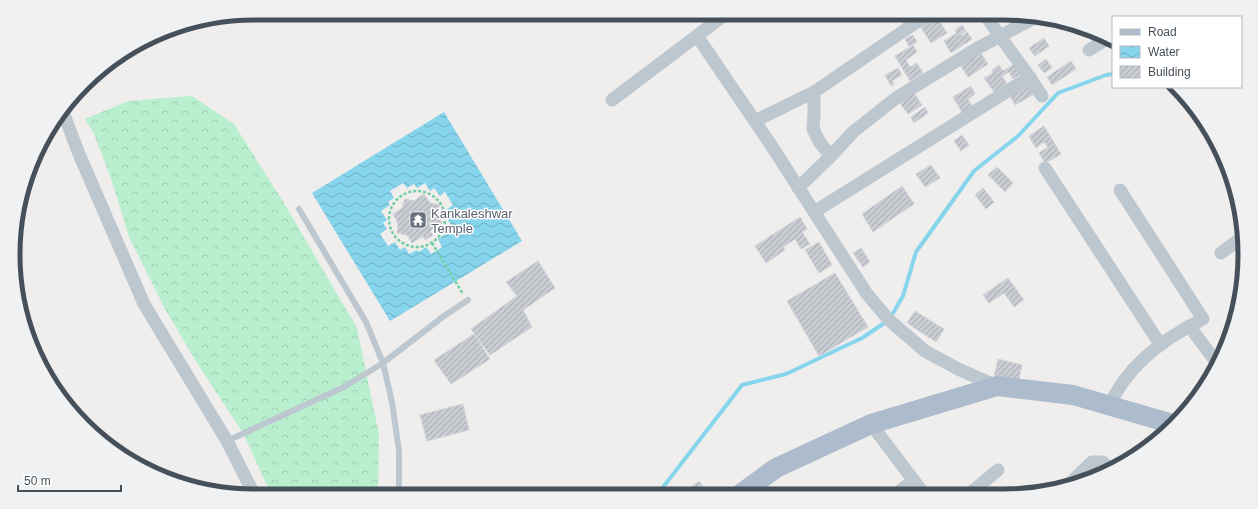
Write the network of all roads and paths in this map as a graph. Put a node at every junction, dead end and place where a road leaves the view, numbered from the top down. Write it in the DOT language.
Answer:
graph roads {
  1 [pos="718,20"];
  2 [pos="920,20"];
  3 [pos="989,20"];
  4 [pos="1027,22"];
  5 [pos="697,36"];
  6 [pos="999,36"];
  7 [pos="1102,42"];
  8 [pos="1089,50"];
  9 [pos="1030,76"];
  10 [pos="814,92"];
  11 [pos="1042,96"];
  12 [pos="612,100"];
  13 [pos="65,117"];
  14 [pos="755,121"];
  15 [pos="831,156"];
  16 [pos="1045,168"];
  17 [pos="798,188"];
  18 [pos="1120,190"];
  19 [pos="298,209"];
  20 [pos="814,212"];
  21 [pos="1237,241"];
  22 [pos="432,243"];
  23 [pos="1220,253"];
  24 [pos="456,281"];
  25 [pos="468,300"];
  26 [pos="1189,326"];
  27 [pos="1160,344"];
  28 [pos="1214,358"];
  29 [pos="382,363"];
  30 [pos="997,386"];
  31 [pos="1110,405"];
  32 [pos="1167,422"];
  33 [pos="871,424"];
  34 [pos="227,441"];
  35 [pos="1106,465"];
  36 [pos="998,470"];
  37 [pos="1075,478"];
  38 [pos="913,481"];
  39 [pos="251,489"];
  40 [pos="399,489"];
  41 [pos="747,489"];
  42 [pos="903,489"];
  43 [pos="920,489"];
  44 [pos="975,489"];
  1 -- 5 [label="street"];
  2 -- 10 [label="street"];
  3 -- 6 [label="street"];
  4 -- 6 [label="street"];
  5 -- 12 [label="street"];
  5 -- 14 [label="street"];
  6 -- 9 [label="street"];
  6 -- 15 [label="street"];
  7 -- 8 [label="street"];
  9 -- 11 [label="street"];
  9 -- 20 [label="street"];
  10 -- 14 [label="street"];
  10 -- 15 [label="street"];
  13 -- 34 [label="street"];
  14 -- 17 [label="street"];
  15 -- 17 [label="street"];
  16 -- 27 [label="street"];
  17 -- 20 [label="street"];
  18 -- 26 [label="street"];
  19 -- 29 [label="lane"];
  20 -- 30 [label="street"];
  21 -- 23 [label="street"];
  22 -- 22 [label="path"];
  22 -- 24 [label="path"];
  25 -- 29 [label="lane"];
  26 -- 27 [label="street"];
  26 -- 28 [label="street"];
  27 -- 31 [label="street"];
  29 -- 34 [label="lane"];
  29 -- 40 [label="lane"];
  30 -- 31 [label="main road"];
  30 -- 33 [label="main road"];
  31 -- 32 [label="main road"];
  33 -- 38 [label="street"];
  33 -- 41 [label="main road"];
  34 -- 39 [label="street"];
  35 -- 37 [label="street"];
  36 -- 44 [label="street"];
  38 -- 42 [label="street"];
  38 -- 43 [label="street"];
}
